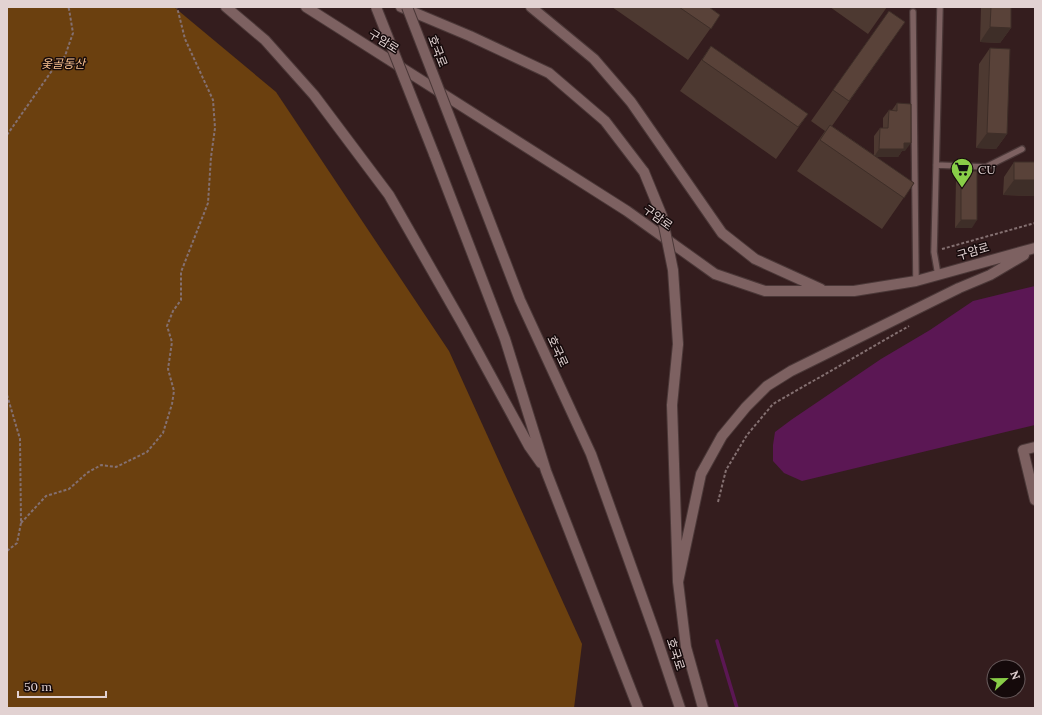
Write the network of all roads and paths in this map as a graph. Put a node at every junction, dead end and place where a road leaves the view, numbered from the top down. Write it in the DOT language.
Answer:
graph roads {
  1 [pos="67,7"];
  2 [pos="178,7"];
  3 [pos="226,7"];
  4 [pos="306,7"];
  5 [pos="376,7"];
  6 [pos="401,7"];
  7 [pos="407,7"];
  8 [pos="532,7"];
  9 [pos="940,7"];
  10 [pos="913,12"];
  11 [pos="7,135"];
  12 [pos="1022,149"];
  13 [pos="936,164"];
  14 [pos="1035,223"];
  15 [pos="1035,248"];
  16 [pos="934,252"];
  17 [pos="938,275"];
  18 [pos="916,281"];
  19 [pos="825,291"];
  20 [pos="915,322"];
  21 [pos="7,395"];
  22 [pos="1035,447"];
  23 [pos="546,471"];
  24 [pos="1035,500"];
  25 [pos="718,502"];
  26 [pos="21,523"];
  27 [pos="7,551"];
  28 [pos="678,582"];
  29 [pos="638,708"];
  30 [pos="680,708"];
  31 [pos="703,708"];
  1 -- 11 [label="path"];
  2 -- 26 [label="path"];
  3 -- 23 [label="main road"];
  4 -- 19 [label="main road, 구암로"];
  5 -- 23 [label="main road, bridge"];
  6 -- 28 [label="main road, bridge"];
  7 -- 30 [label="main road, 호국로, bridge"];
  8 -- 19 [label="main road"];
  9 -- 13 [label="lane"];
  10 -- 18 [label="lane"];
  12 -- 13 [label="lane"];
  13 -- 16 [label="lane"];
  14 -- 16 [label="path"];
  15 -- 17 [label="main road, 구암로"];
  15 -- 28 [label="main road"];
  16 -- 17 [label="lane"];
  17 -- 18 [label="main road, 구암로"];
  18 -- 19 [label="main road, 구암로"];
  20 -- 25 [label="path"];
  21 -- 26 [label="path"];
  22 -- 24 [label="main road"];
  23 -- 29 [label="main road"];
  26 -- 27 [label="path"];
  28 -- 31 [label="main road"];
}
